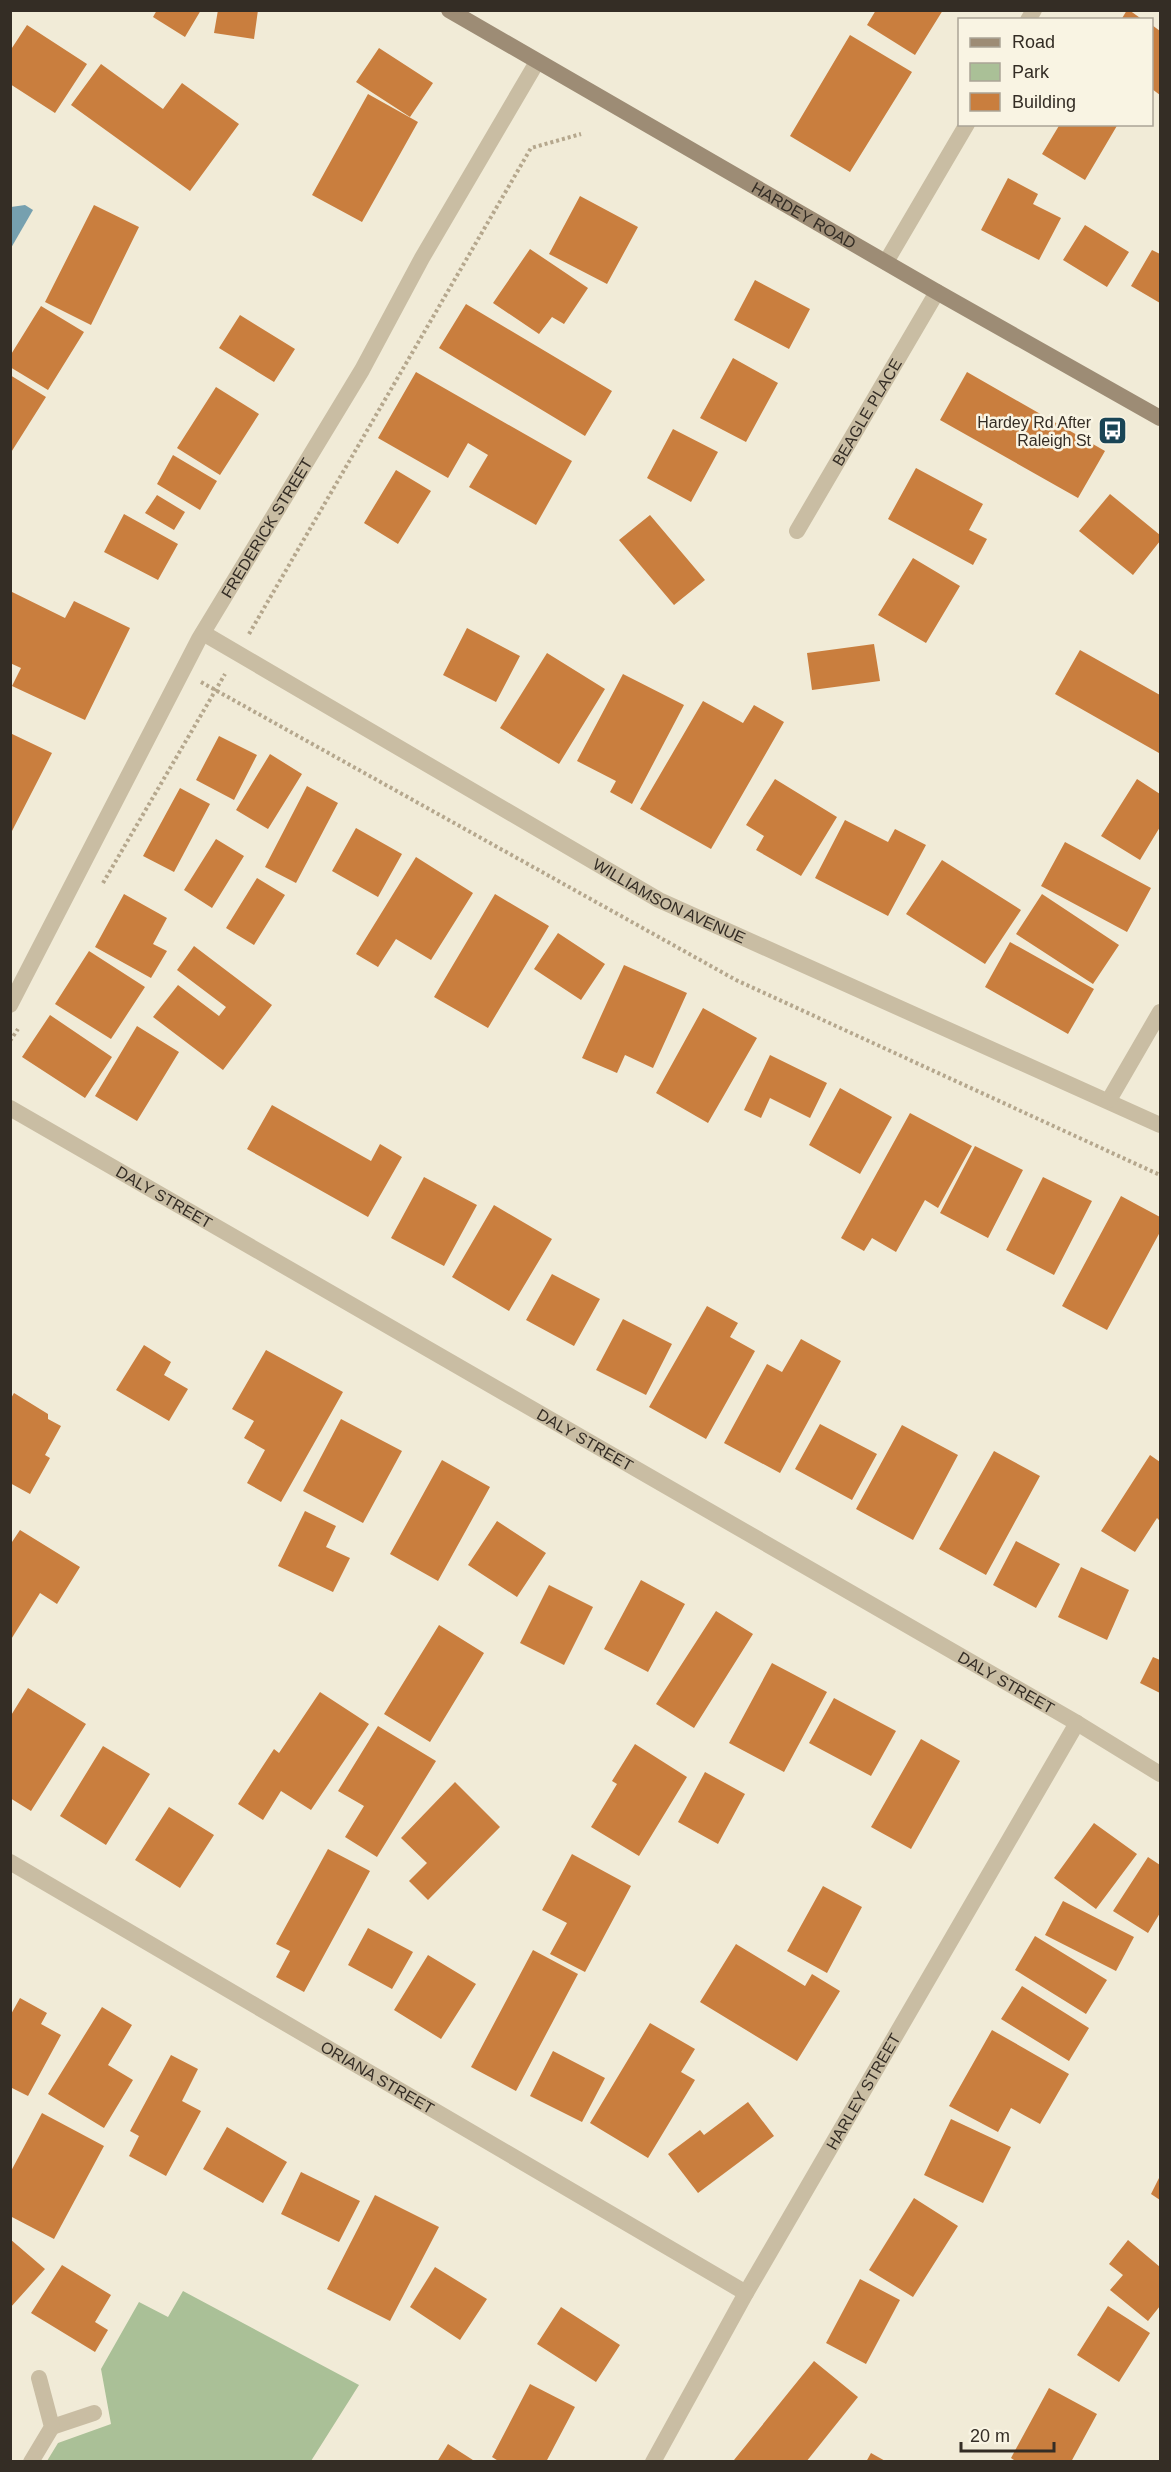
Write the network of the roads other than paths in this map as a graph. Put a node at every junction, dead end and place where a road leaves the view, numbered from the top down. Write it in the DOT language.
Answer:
graph roads {
  1 [pos="448,10"];
  2 [pos="537,62"];
  3 [pos="966,126"];
  4 [pos="886,262"];
  5 [pos="937,292"];
  6 [pos="1161,418"];
  7 [pos="797,531"];
  8 [pos="203,633"];
  9 [pos="10,1005"];
  10 [pos="1161,1012"];
  11 [pos="1109,1100"];
  12 [pos="10,1108"];
  13 [pos="1161,1125"];
  14 [pos="1077,1723"];
  15 [pos="1161,1774"];
  16 [pos="10,1862"];
  17 [pos="746,2294"];
  18 [pos="39,2378"];
  19 [pos="94,2413"];
  20 [pos="52,2427"];
  21 [pos="31,2462"];
  22 [pos="653,2462"];
  1 -- 2 [label="main road, HARDEY ROAD"];
  2 -- 4 [label="main road, HARDEY ROAD"];
  2 -- 8 [label="street, FREDERICK STREET"];
  3 -- 4 [label="street"];
  4 -- 5 [label="main road, HARDEY ROAD"];
  5 -- 6 [label="main road, HARDEY ROAD"];
  5 -- 7 [label="street, BEAGLE PLACE"];
  8 -- 9 [label="street, FREDERICK STREET"];
  8 -- 11 [label="street, WILLIAMSON AVENUE"];
  10 -- 11 [label="street"];
  11 -- 13 [label="street, WILLIAMSON AVENUE"];
  12 -- 14 [label="street, DALY STREET"];
  14 -- 15 [label="street, DALY STREET"];
  14 -- 17 [label="street, HARLEY STREET"];
  16 -- 17 [label="street, ORIANA STREET"];
  17 -- 22 [label="street, HARLEY STREET"];
  18 -- 20 [label="street"];
  19 -- 20 [label="street"];
  20 -- 21 [label="street"];
}
